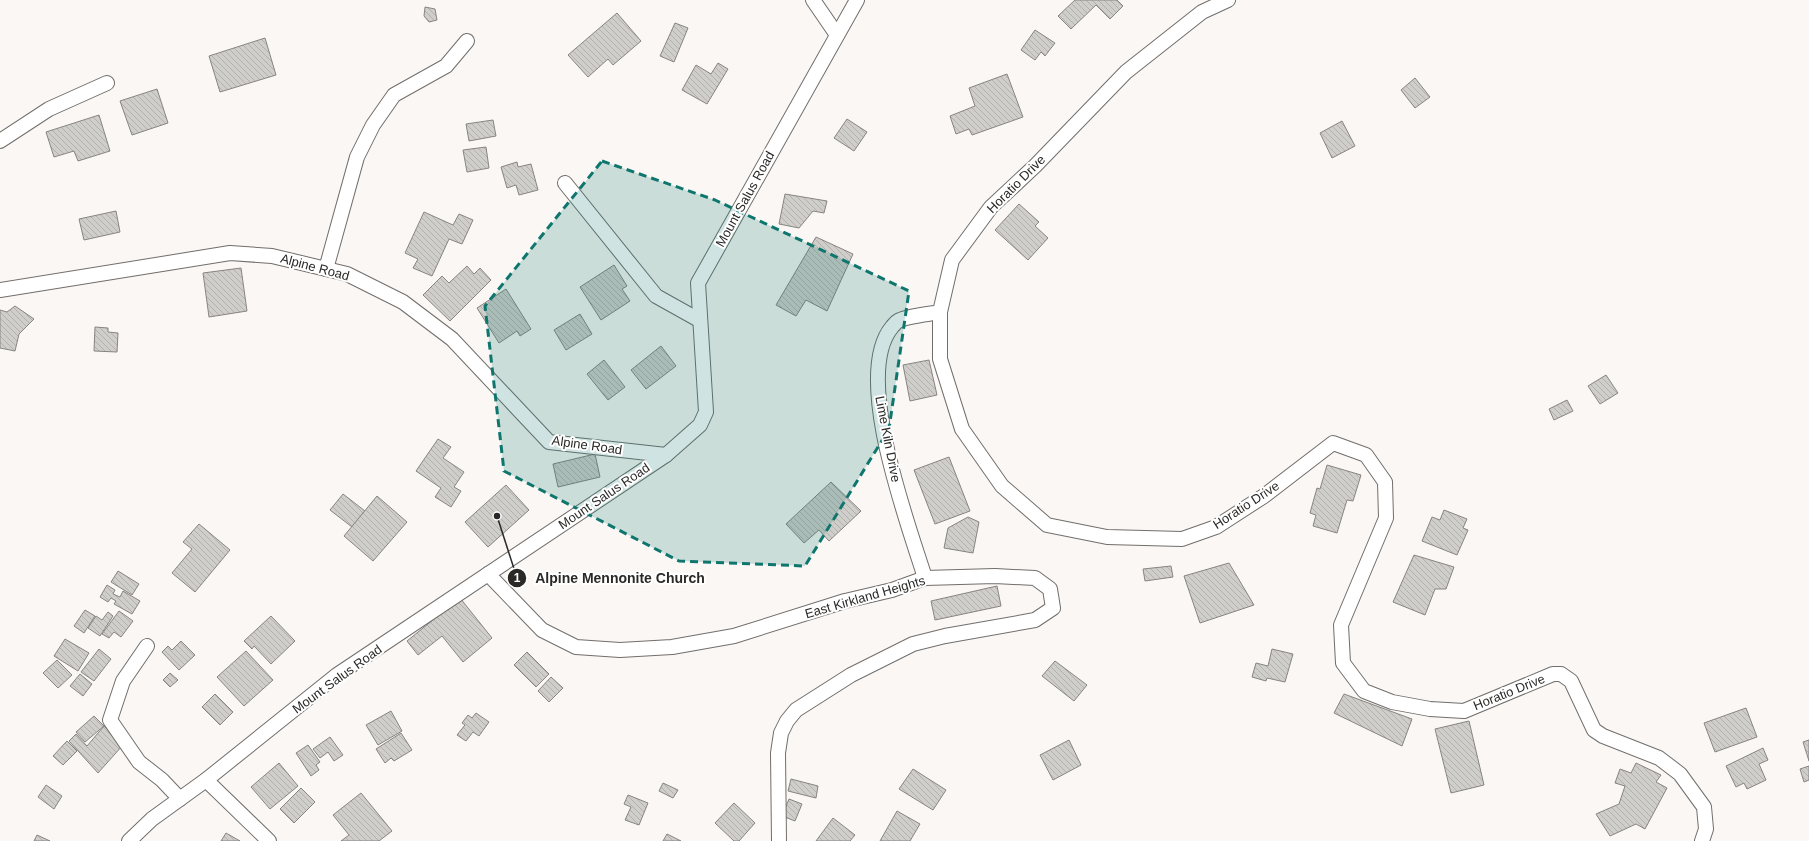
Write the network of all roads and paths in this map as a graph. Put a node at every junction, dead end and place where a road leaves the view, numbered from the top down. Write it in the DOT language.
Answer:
graph roads {
  1 [pos="813,0"];
  2 [pos="857,0"];
  3 [pos="1228,0"];
  4 [pos="837,35"];
  5 [pos="467,41"];
  6 [pos="108,82"];
  7 [pos="0,141"];
  8 [pos="565,183"];
  9 [pos="326,270"];
  10 [pos="0,290"];
  11 [pos="940,312"];
  12 [pos="699,320"];
  13 [pos="666,455"];
  14 [pos="488,574"];
  15 [pos="925,578"];
  16 [pos="147,646"];
  17 [pos="206,780"];
  18 [pos="180,799"];
  19 [pos="129,841"];
  20 [pos="269,841"];
  21 [pos="779,841"];
  22 [pos="1702,841"];
  1 -- 4 [label="street"];
  2 -- 4 [label="street, Mount Salus Road"];
  3 -- 11 [label="street, Horatio Drive"];
  4 -- 12 [label="street, Mount Salus Road"];
  5 -- 9 [label="street"];
  6 -- 7 [label="street"];
  8 -- 12 [label="street"];
  9 -- 10 [label="street, Alpine Road"];
  9 -- 13 [label="street, Alpine Road"];
  11 -- 15 [label="street, Lime Kiln Drive"];
  11 -- 22 [label="street, Horatio Drive"];
  12 -- 13 [label="street, Mount Salus Road"];
  13 -- 14 [label="street, Mount Salus Road"];
  14 -- 15 [label="street, East Kirkland Heights"];
  14 -- 17 [label="street, Mount Salus Road"];
  15 -- 21 [label="street, East Kirkland Heights"];
  16 -- 18 [label="street"];
  17 -- 18 [label="street, Mount Salus Road"];
  17 -- 20 [label="street"];
  18 -- 19 [label="street, Mount Salus Road"];
}
